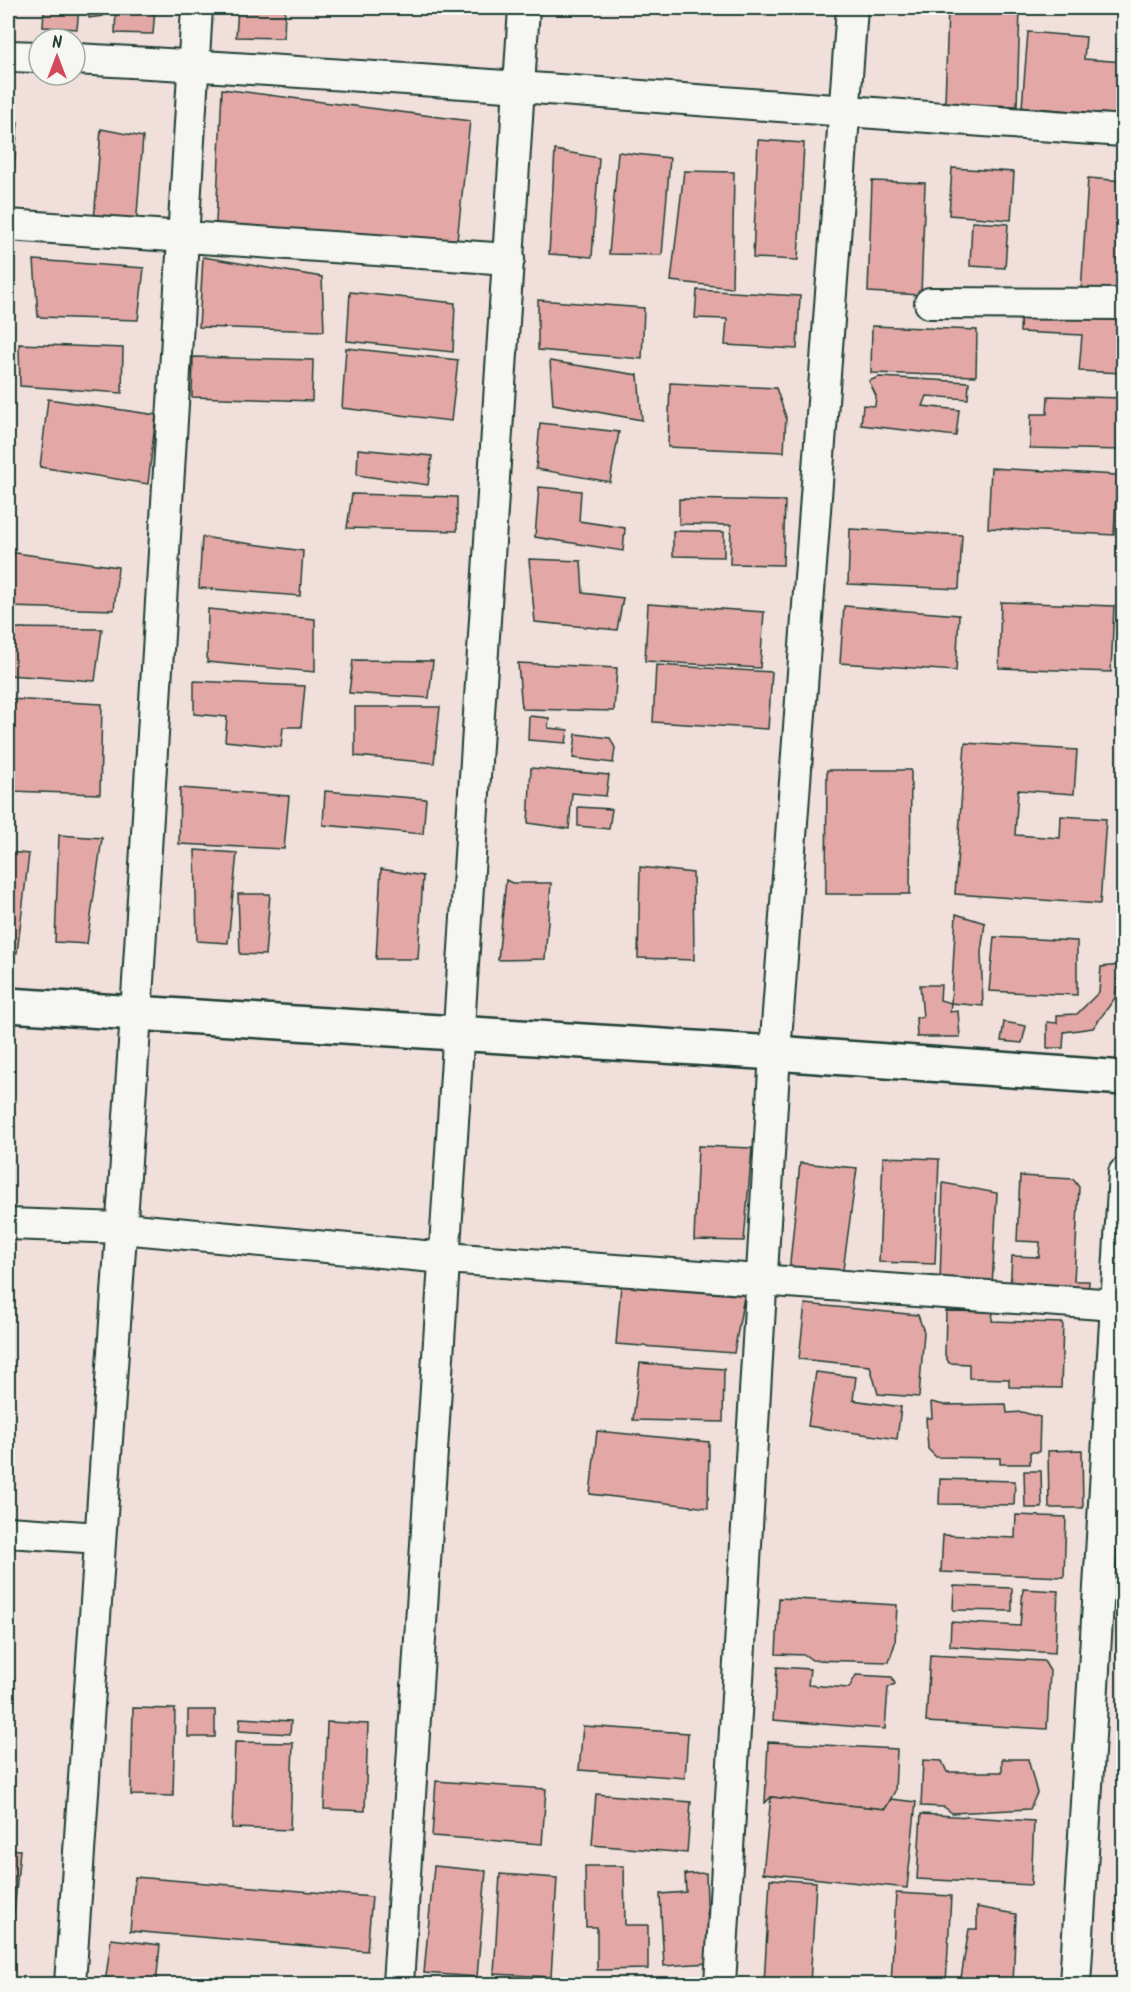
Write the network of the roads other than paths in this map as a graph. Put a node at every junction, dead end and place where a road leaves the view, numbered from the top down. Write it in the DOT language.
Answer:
graph roads {
  1 [pos="197,8"];
  2 [pos="524,8"];
  3 [pos="852,8"];
  4 [pos="8,56"];
  5 [pos="27,57"];
  6 [pos="87,60"];
  7 [pos="193,65"];
  8 [pos="520,86"];
  9 [pos="844,111"];
  10 [pos="1124,130"];
  11 [pos="8,225"];
  12 [pos="183,237"];
  13 [pos="509,259"];
  14 [pos="930,303"];
  15 [pos="1124,304"];
  16 [pos="8,1005"];
  17 [pos="136,1014"];
  18 [pos="460,1035"];
  19 [pos="775,1053"];
  20 [pos="1124,1078"];
  21 [pos="1124,1173"];
  22 [pos="8,1224"];
  23 [pos="122,1228"];
  24 [pos="445,1258"];
  25 [pos="762,1280"];
  26 [pos="1116,1305"];
  27 [pos="8,1532"];
  28 [pos="100,1538"];
  29 [pos="70,1984"];
  30 [pos="398,1984"];
  31 [pos="720,1984"];
  32 [pos="1075,1984"];
  1 -- 7 [label="street"];
  2 -- 8 [label="street"];
  3 -- 9 [label="street"];
  4 -- 5 [label="street"];
  6 -- 7 [label="street"];
  7 -- 8 [label="street"];
  7 -- 12 [label="street"];
  8 -- 9 [label="street"];
  8 -- 13 [label="street"];
  9 -- 10 [label="street"];
  9 -- 19 [label="street"];
  11 -- 12 [label="street"];
  12 -- 13 [label="street"];
  12 -- 17 [label="street"];
  13 -- 18 [label="street"];
  14 -- 15 [label="street"];
  16 -- 17 [label="street"];
  17 -- 18 [label="street"];
  17 -- 23 [label="street"];
  18 -- 19 [label="street"];
  18 -- 24 [label="street"];
  19 -- 20 [label="street"];
  19 -- 25 [label="street"];
  21 -- 26 [label="street"];
  22 -- 23 [label="street"];
  23 -- 24 [label="street"];
  23 -- 28 [label="street"];
  24 -- 25 [label="street"];
  24 -- 30 [label="street"];
  25 -- 26 [label="street"];
  25 -- 31 [label="street"];
  26 -- 32 [label="street"];
  27 -- 28 [label="street"];
  28 -- 29 [label="street"];
}
